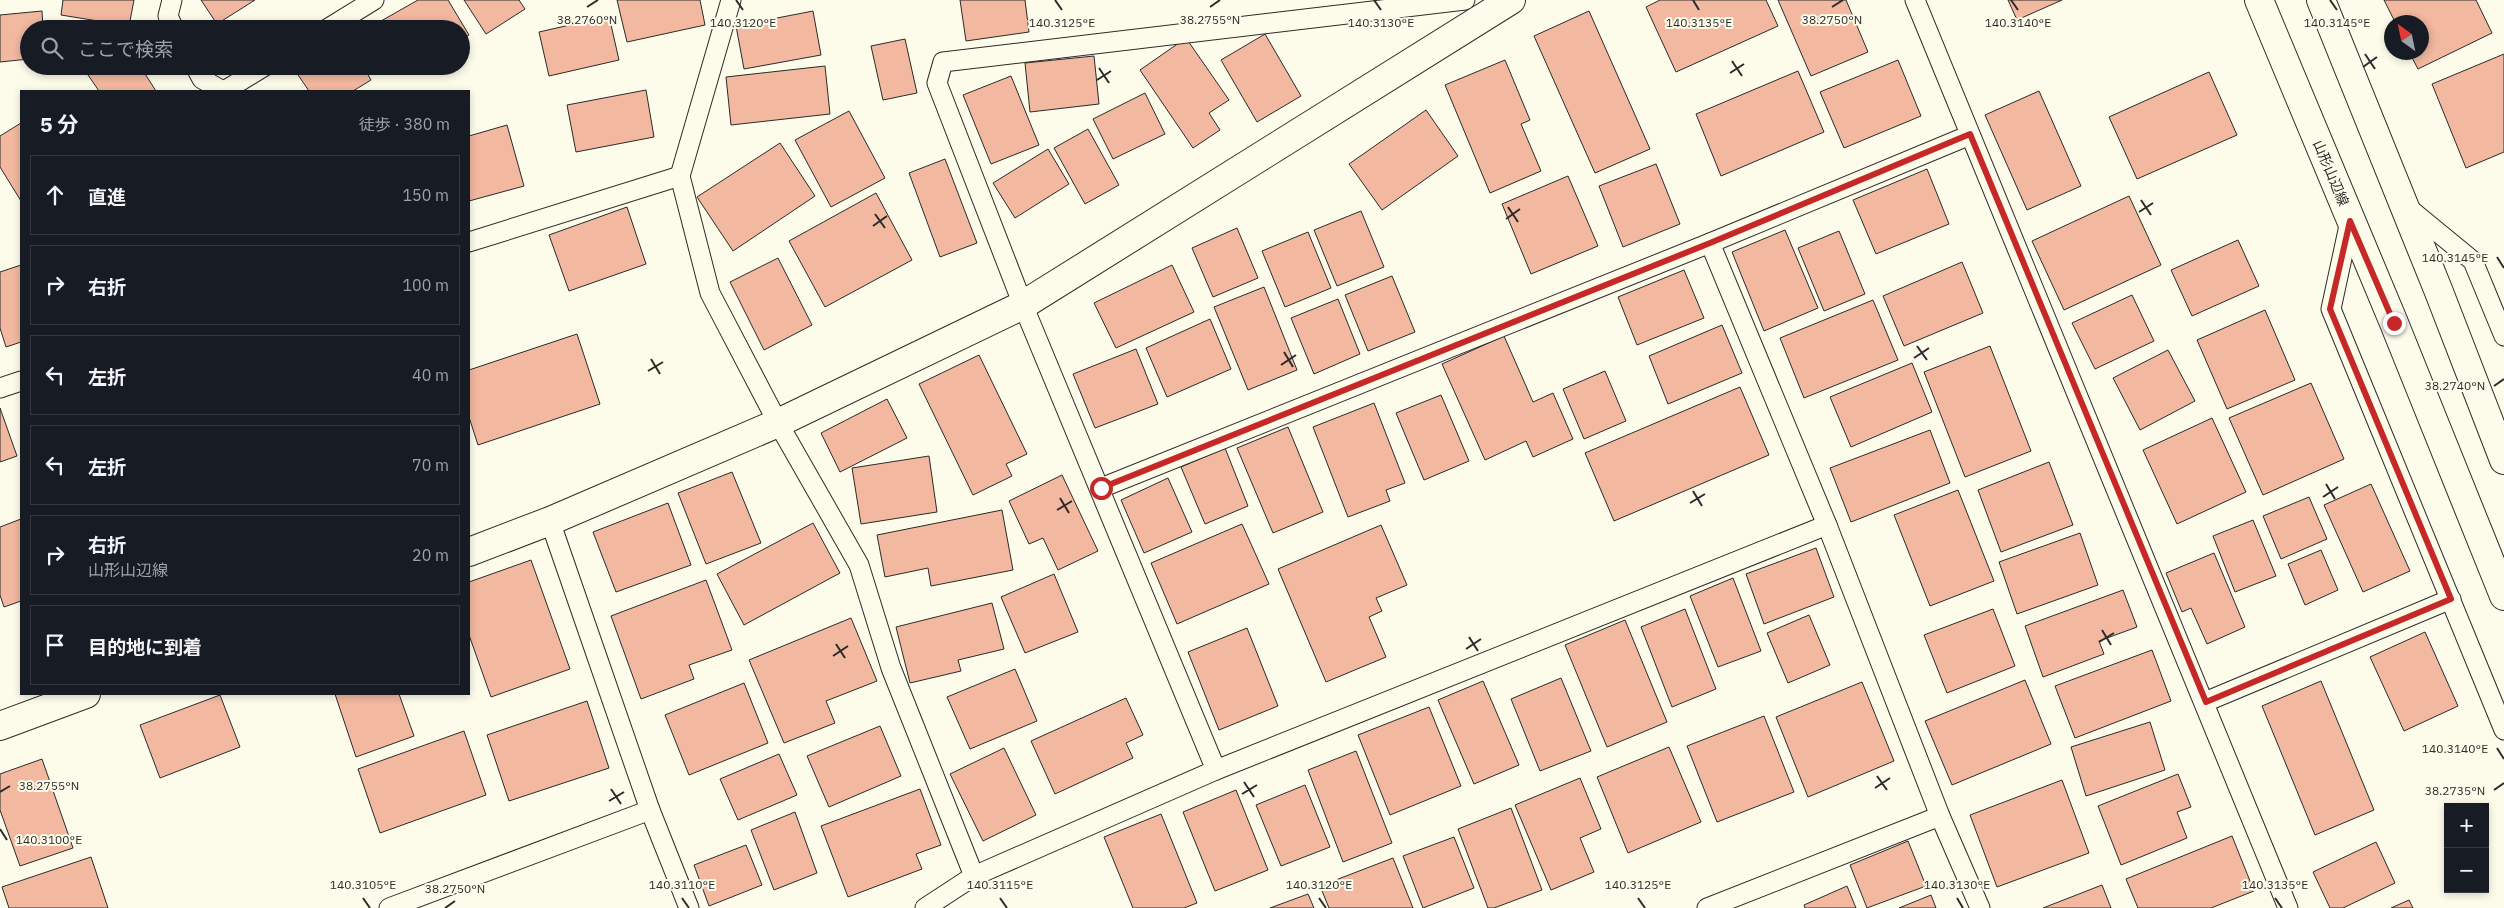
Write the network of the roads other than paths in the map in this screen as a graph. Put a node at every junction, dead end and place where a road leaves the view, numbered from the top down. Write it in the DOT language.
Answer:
graph roads {
  1 [pos="172,0"];
  2 [pos="374,0"];
  3 [pos="731,0"];
  4 [pos="1465,0"];
  5 [pos="1511,0"];
  6 [pos="1915,0"];
  7 [pos="2259,0"];
  8 [pos="2321,0"];
  9 [pos="170,20"];
  10 [pos="342,20"];
  11 [pos="200,75"];
  12 [pos="250,75"];
  13 [pos="222,90"];
  14 [pos="226,90"];
  15 [pos="1970,134"];
  16 [pos="680,176"];
  17 [pos="2403,203"];
  18 [pos="2350,221"];
  19 [pos="470,242"];
  20 [pos="1710,243"];
  21 [pos="1023,305"];
  22 [pos="2504,336"];
  23 [pos="20,382"];
  24 [pos="0,388"];
  25 [pos="778,423"];
  26 [pos="2504,460"];
  27 [pos="1101,488"];
  28 [pos="550,522"];
  29 [pos="1827,525"];
  30 [pos="470,552"];
  31 [pos="2504,596"];
  32 [pos="2451,599"];
  33 [pos="83,695"];
  34 [pos="2206,702"];
  35 [pos="0,726"];
  36 [pos="2504,730"];
  37 [pos="1216,770"];
  38 [pos="650,810"];
  39 [pos="1940,816"];
  40 [pos="974,876"];
  41 [pos="438,900"];
  42 [pos="389,908"];
  43 [pos="689,908"];
  44 [pos="925,908"];
  45 [pos="1707,908"];
  46 [pos="1980,908"];
  47 [pos="2288,908"];
  1 -- 9 [label="lane"];
  2 -- 10 [label="lane"];
  3 -- 16 [label="lane"];
  4 -- 21 [label="lane"];
  5 -- 21 [label="street"];
  6 -- 15 [label="lane"];
  7 -- 18 [label="street, 山形山辺線"];
  8 -- 17 [label="street"];
  11 -- 13 [label="lane"];
  12 -- 14 [label="lane"];
  15 -- 20 [label="lane"];
  15 -- 34 [label="lane"];
  16 -- 19 [label="lane"];
  16 -- 25 [label="lane"];
  17 -- 22 [label="lane"];
  17 -- 26 [label="street"];
  18 -- 31 [label="street, 山形山辺線"];
  18 -- 32 [label="lane"];
  20 -- 27 [label="lane"];
  20 -- 29 [label="lane"];
  21 -- 25 [label="street"];
  21 -- 27 [label="lane"];
  23 -- 24 [label="lane"];
  25 -- 28 [label="street"];
  25 -- 40 [label="lane"];
  27 -- 37 [label="lane"];
  28 -- 30 [label="street"];
  28 -- 38 [label="lane"];
  29 -- 37 [label="lane"];
  29 -- 39 [label="lane"];
  32 -- 34 [label="lane"];
  32 -- 36 [label="lane"];
  33 -- 35 [label="street"];
  34 -- 47 [label="lane"];
  37 -- 40 [label="lane"];
  38 -- 41 [label="lane"];
  38 -- 43 [label="lane"];
  39 -- 45 [label="lane"];
  39 -- 46 [label="lane"];
  40 -- 44 [label="lane"];
  41 -- 42 [label="lane"];
}
